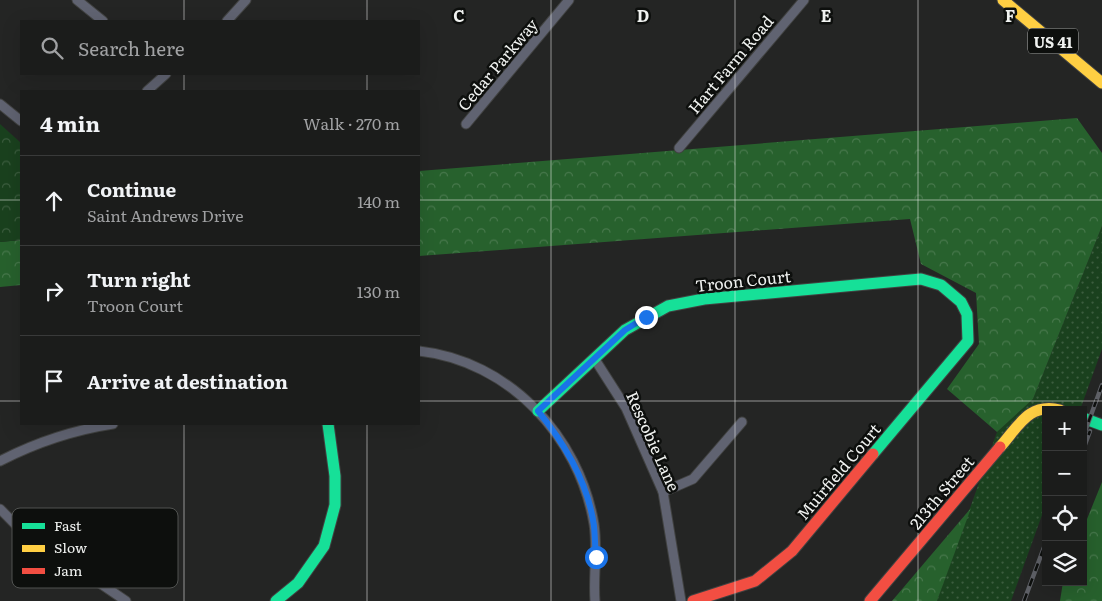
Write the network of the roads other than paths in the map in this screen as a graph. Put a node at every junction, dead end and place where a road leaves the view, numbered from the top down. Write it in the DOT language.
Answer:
graph roads {
  1 [pos="77,0"];
  2 [pos="246,0"];
  3 [pos="569,0"];
  4 [pos="804,0"];
  5 [pos="1003,0"];
  6 [pos="102,20"];
  7 [pos="228,20"];
  8 [pos="165,75"];
  9 [pos="1102,82"];
  10 [pos="148,90"];
  11 [pos="0,104"];
  12 [pos="20,120"];
  13 [pos="466,124"];
  14 [pos="679,148"];
  15 [pos="967,321"];
  16 [pos="420,351"];
  17 [pos="594,358"];
  18 [pos="1042,407"];
  19 [pos="538,411"];
  20 [pos="1087,419"];
  21 [pos="742,422"];
  22 [pos="109,425"];
  23 [pos="328,425"];
  24 [pos="1102,425"];
  25 [pos="0,462"];
  26 [pos="663,492"];
  27 [pos="0,509"];
  28 [pos="12,521"];
  29 [pos="107,588"];
  30 [pos="126,601"];
  31 [pos="276,601"];
  32 [pos="595,601"];
  33 [pos="681,601"];
  34 [pos="693,601"];
  35 [pos="870,601"];
  1 -- 6 [label="street"];
  2 -- 7 [label="street"];
  3 -- 13 [label="street, Cedar Parkway"];
  4 -- 14 [label="street, Hart Farm Road"];
  5 -- 9 [label="main road, US 41"];
  8 -- 10 [label="street"];
  11 -- 12 [label="street"];
  15 -- 17 [label="main road, Troon Court"];
  15 -- 34 [label="main road, Muirfield Court"];
  16 -- 19 [label="street"];
  17 -- 19 [label="main road, Troon Court"];
  17 -- 26 [label="street, Rescobie Lane"];
  18 -- 35 [label="main road, 213th Street"];
  19 -- 32 [label="street"];
  20 -- 24 [label="main road"];
  21 -- 26 [label="street"];
  22 -- 25 [label="street"];
  23 -- 31 [label="main road"];
  26 -- 33 [label="street, Rescobie Lane"];
  27 -- 28 [label="street"];
  29 -- 30 [label="street"];
}
